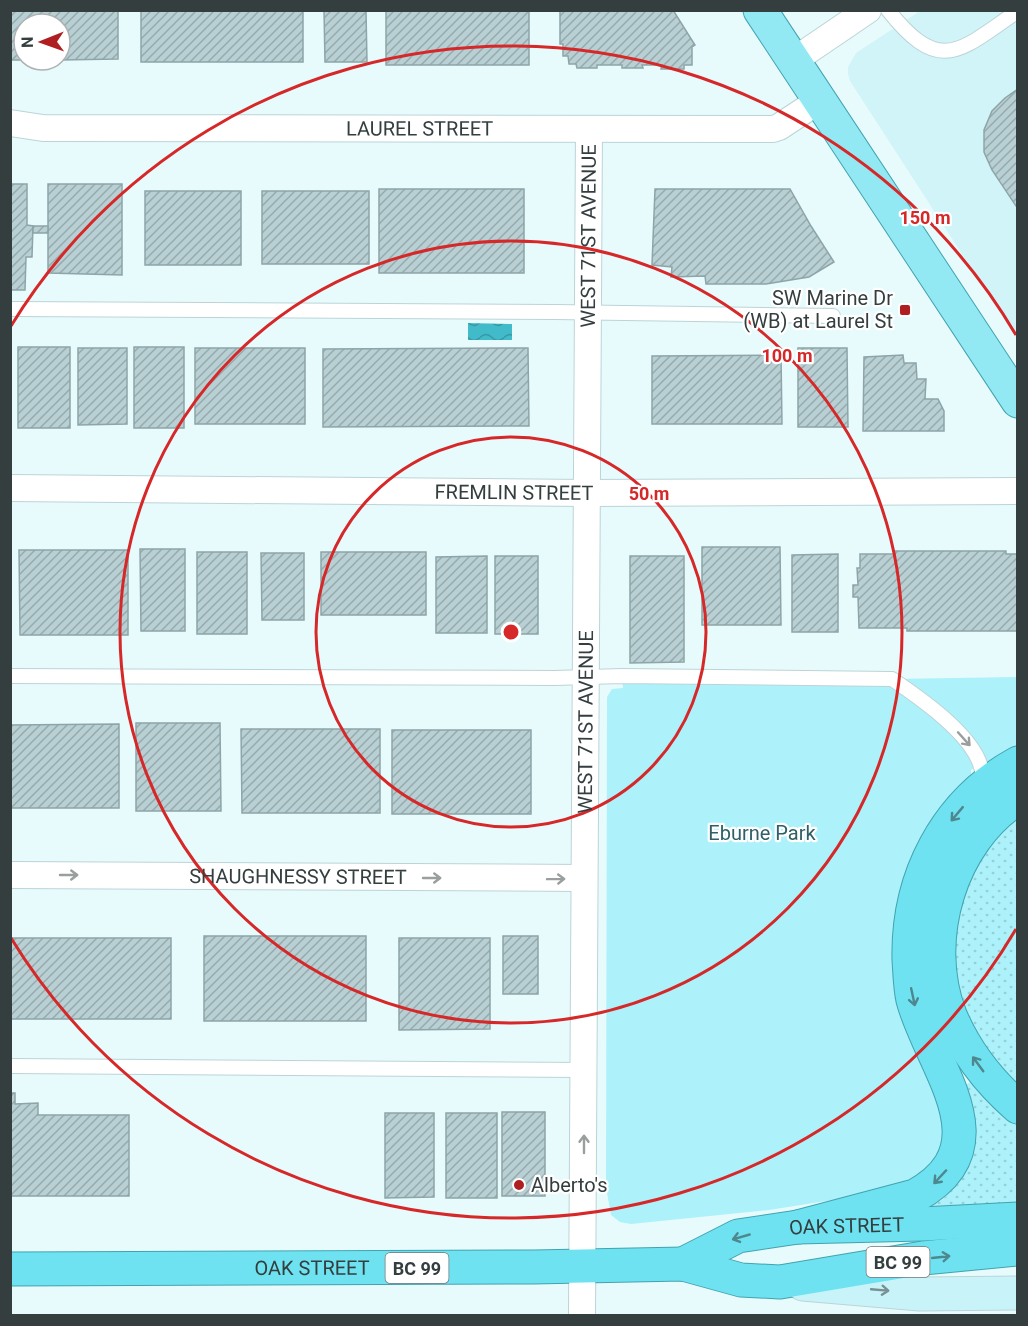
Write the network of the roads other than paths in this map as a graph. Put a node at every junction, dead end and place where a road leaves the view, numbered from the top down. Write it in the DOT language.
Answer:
graph roads {
  1 [pos="760,10"];
  2 [pos="868,10"];
  3 [pos="888,10"];
  4 [pos="1017,11"];
  5 [pos="793,61"];
  6 [pos="820,100"];
  7 [pos="10,123"];
  8 [pos="589,129"];
  9 [pos="10,309"];
  10 [pos="588,312"];
  11 [pos="832,316"];
  12 [pos="1017,401"];
  13 [pos="10,488"];
  14 [pos="1017,491"];
  15 [pos="586,493"];
  16 [pos="10,676"];
  17 [pos="587,677"];
  18 [pos="1017,764"];
  19 [pos="983,788"];
  20 [pos="1017,798"];
  21 [pos="10,875"];
  22 [pos="585,878"];
  23 [pos="10,1066"];
  24 [pos="585,1070"];
  25 [pos="1017,1107"];
  26 [pos="1017,1219"];
  27 [pos="798,1227"];
  28 [pos="1017,1249"];
  29 [pos="683,1264"];
  30 [pos="583,1266"];
  31 [pos="10,1269"];
  32 [pos="780,1282"];
  33 [pos="1017,1293"];
  34 [pos="582,1316"];
  1 -- 5 [label="main road"];
  2 -- 5 [label="street"];
  3 -- 4 [label="lane"];
  5 -- 6 [label="main road"];
  6 -- 8 [label="street, LAUREL STREET"];
  6 -- 12 [label="main road"];
  7 -- 8 [label="street, LAUREL STREET"];
  8 -- 10 [label="street, WEST 71ST AVENUE"];
  9 -- 10 [label="lane"];
  10 -- 11 [label="lane"];
  10 -- 15 [label="street, WEST 71ST AVENUE"];
  13 -- 15 [label="street, FREMLIN STREET"];
  14 -- 15 [label="street, FREMLIN STREET"];
  15 -- 17 [label="street, WEST 71ST AVENUE"];
  16 -- 17 [label="lane"];
  17 -- 19 [label="lane, one-way"];
  17 -- 22 [label="street, WEST 71ST AVENUE"];
  18 -- 19 [label="highway"];
  19 -- 27 [label="highway, one-way"];
  25 -- 20 [label="highway, one-way"];
  21 -- 22 [label="street, SHAUGHNESSY STREET, one-way"];
  22 -- 24 [label="street, WEST 71ST AVENUE"];
  23 -- 24 [label="lane"];
  30 -- 24 [label="street, WEST 71ST AVENUE, one-way"];
  26 -- 27 [label="highway, OAK STREET / BC 99"];
  27 -- 29 [label="highway, OAK STREET / BC 99, one-way"];
  32 -- 28 [label="highway, OAK STREET / BC 99, one-way"];
  29 -- 30 [label="highway, OAK STREET / BC 99"];
  29 -- 32 [label="highway, OAK STREET / BC 99"];
  30 -- 31 [label="highway, OAK STREET / BC 99"];
  30 -- 34 [label="street, WEST 71ST AVENUE"];
  32 -- 33 [label="main road, OAK STREET, one-way"];
}
